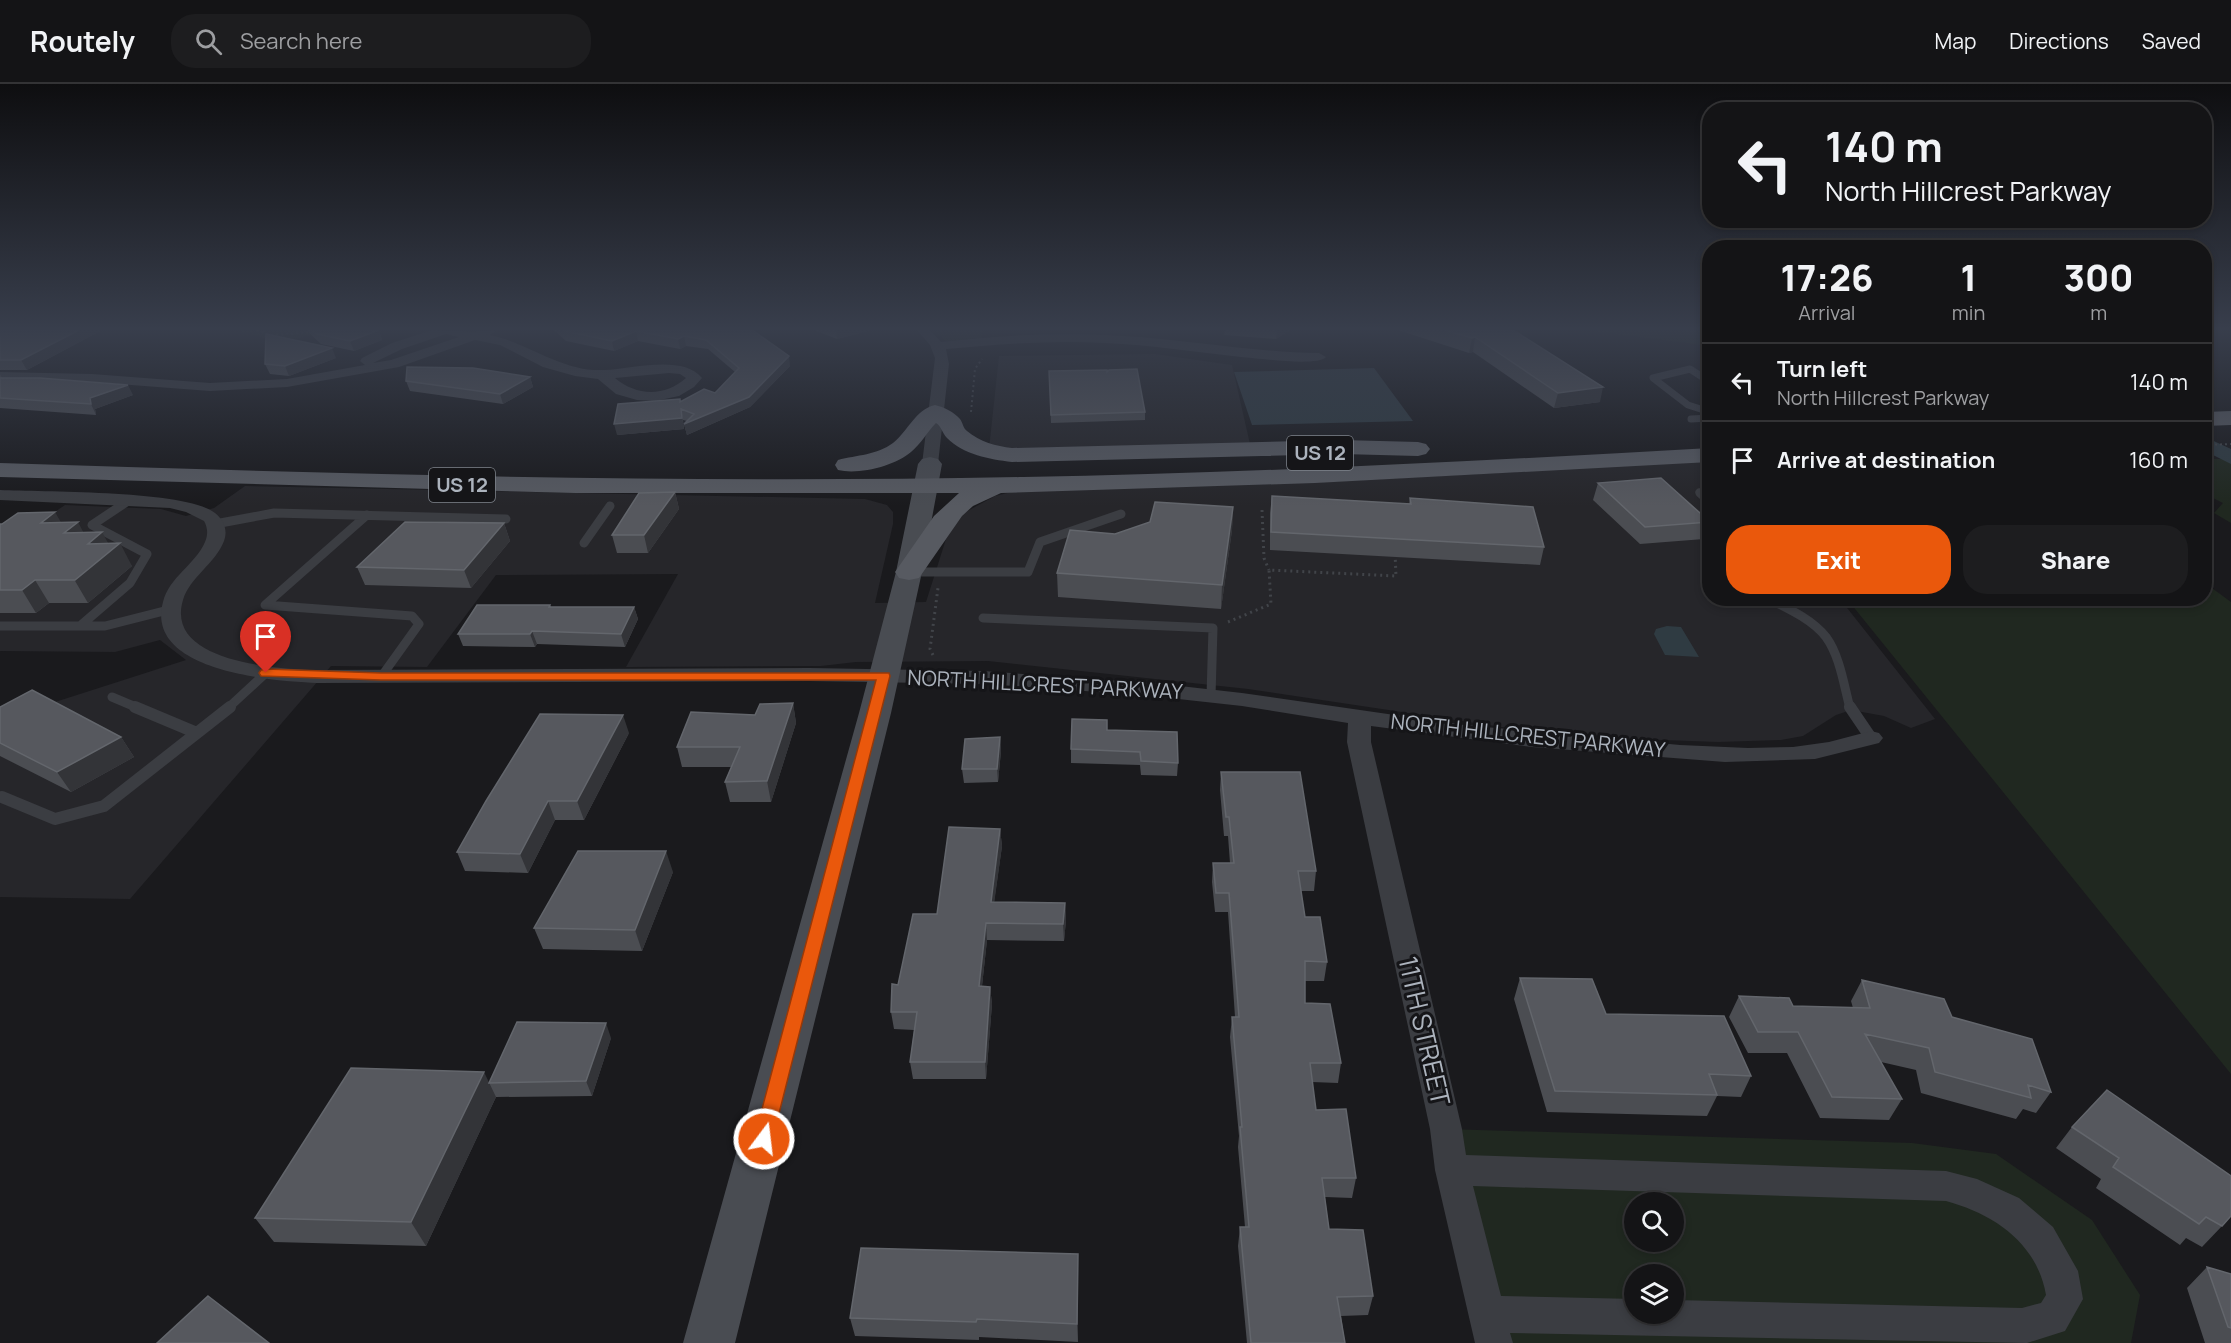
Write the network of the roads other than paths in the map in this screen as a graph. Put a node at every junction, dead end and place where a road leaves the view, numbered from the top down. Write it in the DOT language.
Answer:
graph roads {
  1 [pos="621,389"];
  2 [pos="683,389"];
  3 [pos="938,389"];
  4 [pos="1667,389"];
  5 [pos="1702,409"];
  6 [pos="935,412"];
  7 [pos="1691,418"];
  8 [pos="1702,418"];
  9 [pos="1702,435"];
  10 [pos="1474,447"];
  11 [pos="0,449"];
  12 [pos="1418,449"];
  13 [pos="1702,454"];
  14 [pos="847,465"];
  15 [pos="0,470"];
  16 [pos="927,475"];
  17 [pos="1019,484"];
  18 [pos="0,495"];
  19 [pos="128,501"];
  20 [pos="610,506"];
  21 [pos="1121,514"];
  22 [pos="367,515"];
  23 [pos="506,519"];
  24 [pos="215,524"];
  25 [pos="584,543"];
  26 [pos="926,572"];
  27 [pos="1783,606"];
  28 [pos="172,609"];
  29 [pos="983,618"];
  30 [pos="0,626"];
  31 [pos="80,626"];
  32 [pos="266,673"];
  33 [pos="381,676"];
  34 [pos="884,676"];
  35 [pos="1211,696"];
  36 [pos="112,697"];
  37 [pos="1360,718"];
  38 [pos="197,733"];
  39 [pos="1870,738"];
  40 [pos="2,797"];
  41 [pos="1452,1170"];
  42 [pos="1491,1329"];
  43 [pos="709,1343"];
  1 -- 2 [label="street"];
  3 -- 6 [label="street"];
  4 -- 5 [label="lane"];
  6 -- 12 [label="main road"];
  6 -- 14 [label="main road"];
  6 -- 16 [label="street"];
  7 -- 8 [label="lane"];
  9 -- 10 [label="main road, US 12"];
  10 -- 12 [label="main road, US 12"];
  10 -- 16 [label="main road"];
  11 -- 14 [label="main road, US 12"];
  12 -- 16 [label="main road, US 12"];
  13 -- 17 [label="main road, US 12"];
  14 -- 16 [label="main road, US 12"];
  15 -- 16 [label="main road, US 12"];
  16 -- 17 [label="main road, US 12"];
  16 -- 26 [label="street"];
  17 -- 26 [label="main road"];
  18 -- 19 [label="street"];
  19 -- 24 [label="street"];
  19 -- 31 [label="lane"];
  20 -- 25 [label="lane"];
  21 -- 26 [label="lane"];
  22 -- 23 [label="lane"];
  22 -- 24 [label="lane"];
  22 -- 33 [label="lane"];
  24 -- 28 [label="street"];
  26 -- 34 [label="street"];
  27 -- 39 [label="lane"];
  28 -- 31 [label="lane"];
  28 -- 32 [label="street, NORTH HILLCREST PARKWAY"];
  29 -- 35 [label="lane"];
  30 -- 31 [label="lane"];
  32 -- 33 [label="street, NORTH HILLCREST PARKWAY"];
  32 -- 38 [label="lane"];
  33 -- 34 [label="street, NORTH HILLCREST PARKWAY"];
  34 -- 35 [label="street, NORTH HILLCREST PARKWAY"];
  34 -- 43 [label="street"];
  35 -- 37 [label="street, NORTH HILLCREST PARKWAY"];
  36 -- 38 [label="lane"];
  37 -- 39 [label="street, NORTH HILLCREST PARKWAY"];
  37 -- 41 [label="street, 11TH STREET"];
  38 -- 40 [label="lane"];
  41 -- 42 [label="street, 11TH STREET"];
  41 -- 42 [label="street"];
}
